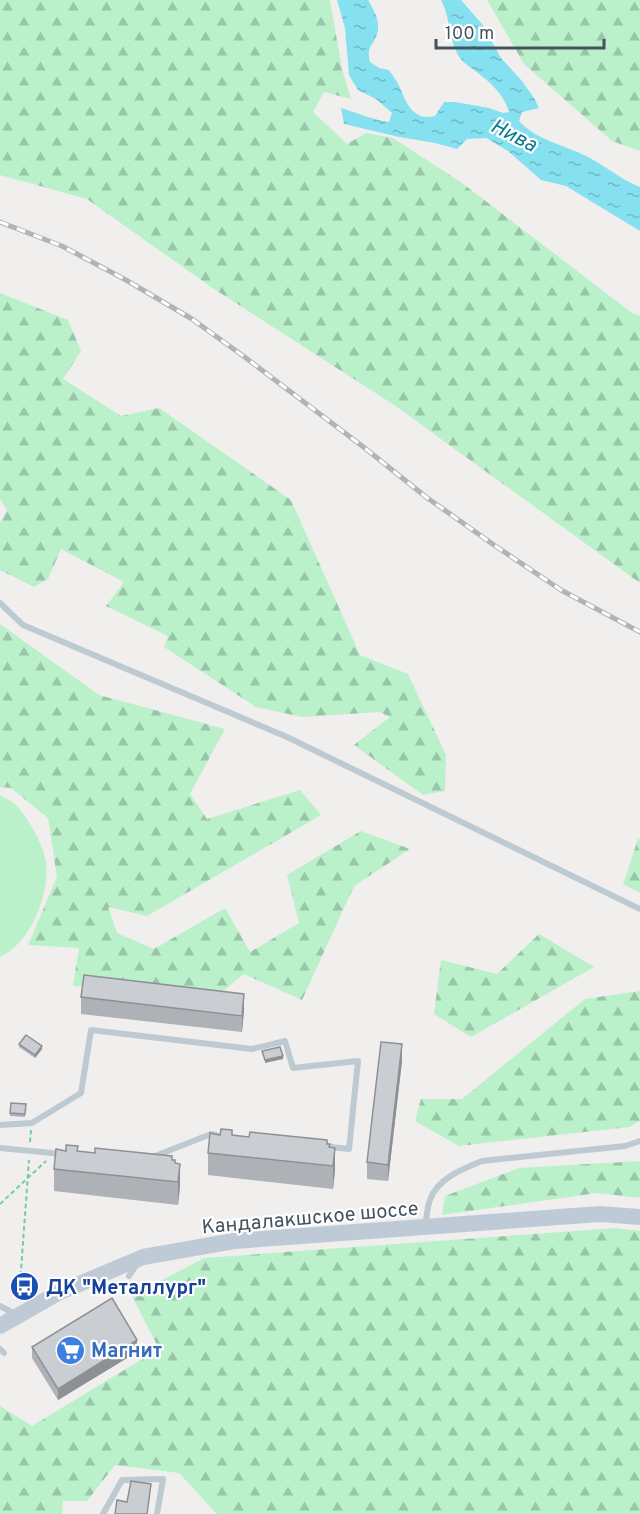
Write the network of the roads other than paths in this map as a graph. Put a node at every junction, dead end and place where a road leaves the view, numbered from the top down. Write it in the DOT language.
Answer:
graph roads {
  1 [pos="0,603"];
  2 [pos="640,909"];
  3 [pos="0,1125"];
  4 [pos="222,1135"];
  5 [pos="640,1141"];
  6 [pos="315,1145"];
  7 [pos="0,1148"];
  8 [pos="65,1154"];
  9 [pos="147,1159"];
  10 [pos="640,1217"];
  11 [pos="424,1227"];
  12 [pos="143,1257"];
  13 [pos="129,1276"];
  14 [pos="0,1305"];
  15 [pos="18,1316"];
  16 [pos="0,1326"];
  17 [pos="103,1514"];
  18 [pos="157,1514"];
  1 -- 2 [label="lane"];
  3 -- 6 [label="lane"];
  4 -- 9 [label="lane"];
  5 -- 11 [label="lane"];
  7 -- 8 [label="lane"];
  10 -- 11 [label="main road, Кандалакшское шоссе"];
  11 -- 12 [label="main road, Кандалакшское шоссе"];
  12 -- 13 [label="lane"];
  12 -- 15 [label="main road, Кандалакшское шоссе"];
  14 -- 15 [label="lane"];
  15 -- 16 [label="main road, Кандалакшское шоссе"];
  17 -- 18 [label="lane"];
}
